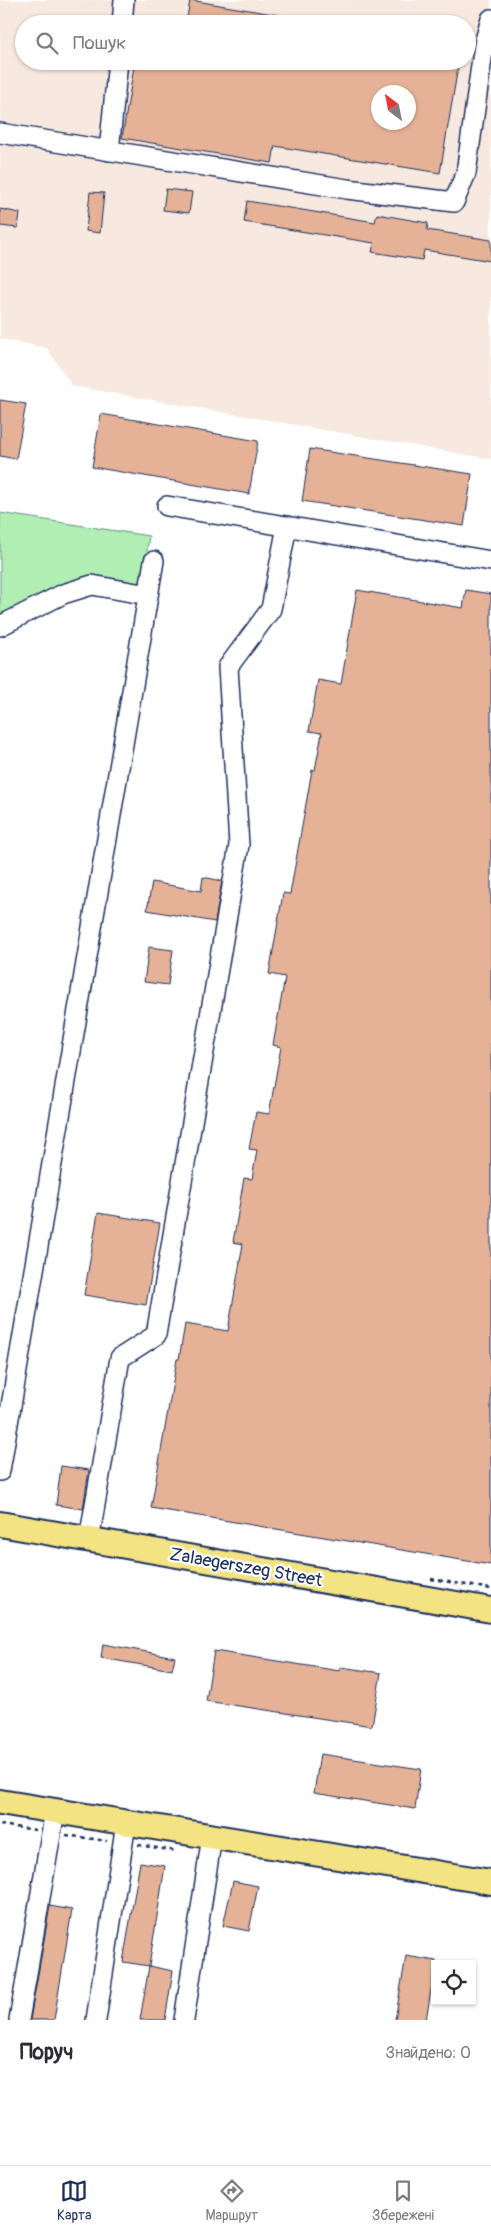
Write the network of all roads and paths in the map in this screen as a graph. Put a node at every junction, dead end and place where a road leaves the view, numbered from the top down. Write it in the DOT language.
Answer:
graph roads {
  1 [pos="124,0"];
  2 [pos="123,15"];
  3 [pos="491,19"];
  4 [pos="117,70"];
  5 [pos="0,133"];
  6 [pos="109,151"];
  7 [pos="167,506"];
  8 [pos="288,526"];
  9 [pos="154,561"];
  10 [pos="491,561"];
  11 [pos="148,595"];
  12 [pos="0,626"];
  13 [pos="0,1471"];
  14 [pos="0,1524"];
  15 [pos="89,1540"];
  16 [pos="491,1610"];
  17 [pos="0,1802"];
  18 [pos="55,1811"];
  19 [pos="126,1823"];
  20 [pos="212,1836"];
  21 [pos="491,1882"];
  22 [pos="18,2020"];
  23 [pos="96,2020"];
  24 [pos="184,2020"];
  1 -- 2 [label="lane"];
  3 -- 6 [label="lane"];
  4 -- 6 [label="lane"];
  5 -- 6 [label="lane"];
  7 -- 8 [label="lane"];
  8 -- 10 [label="lane"];
  8 -- 15 [label="lane"];
  9 -- 11 [label="lane"];
  11 -- 12 [label="lane"];
  11 -- 13 [label="lane"];
  14 -- 15 [label="main road, Zalaegerszeg Street"];
  15 -- 16 [label="main road, Zalaegerszeg Street"];
  17 -- 18 [label="main road"];
  18 -- 19 [label="main road"];
  18 -- 22 [label="lane"];
  19 -- 20 [label="main road"];
  19 -- 23 [label="lane"];
  20 -- 21 [label="main road"];
  20 -- 24 [label="lane"];
}
